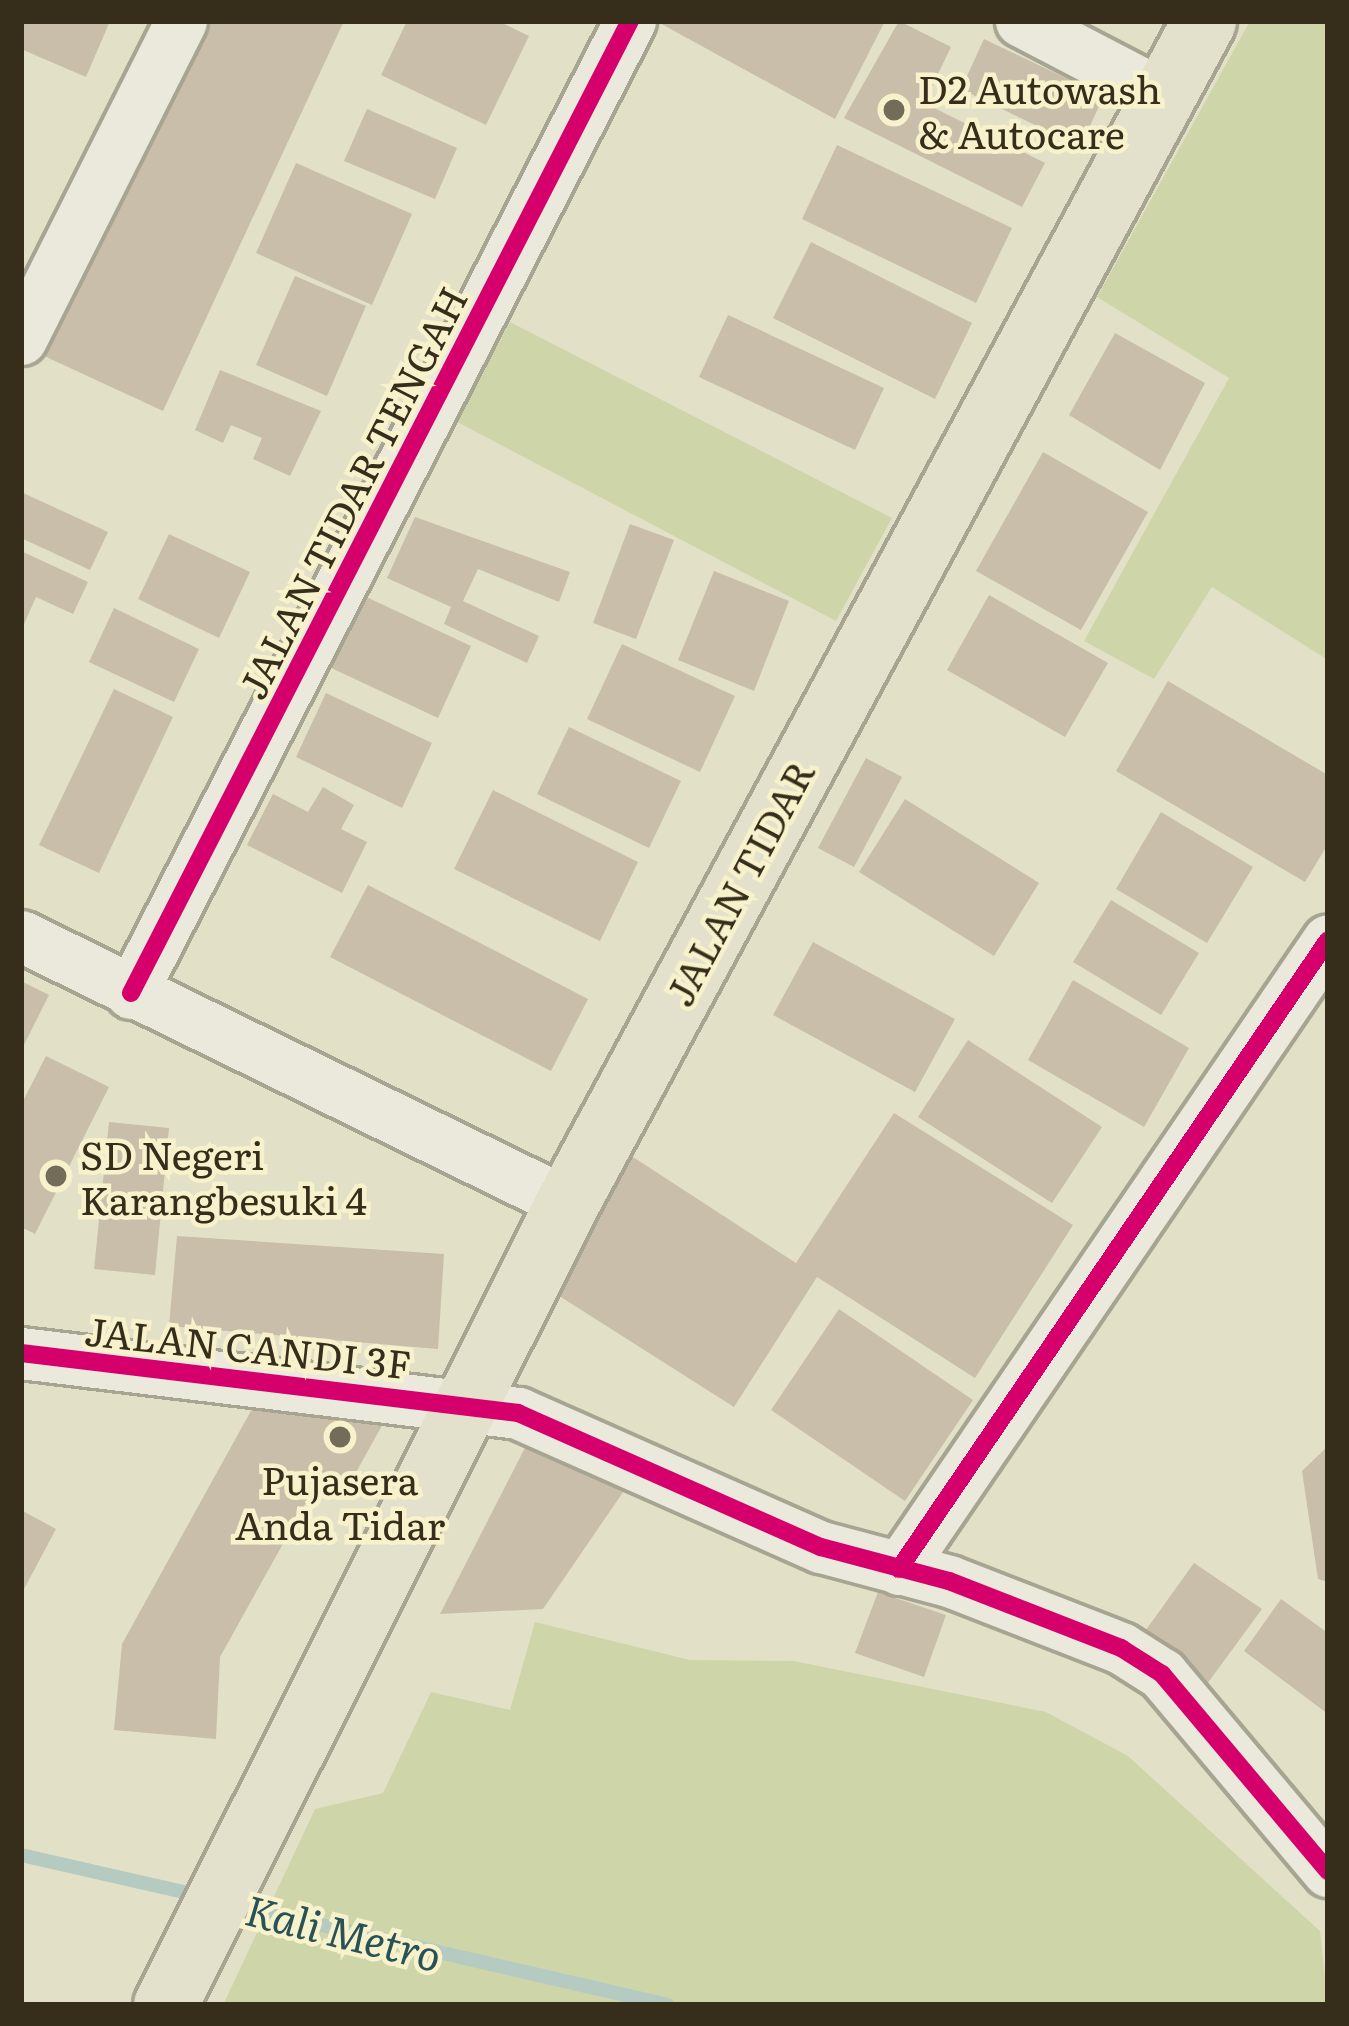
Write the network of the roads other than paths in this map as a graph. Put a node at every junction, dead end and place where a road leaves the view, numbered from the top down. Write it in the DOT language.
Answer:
graph roads {
  1 [pos="181,21"];
  2 [pos="629,21"];
  3 [pos="1021,21"];
  4 [pos="1204,21"];
  5 [pos="1163,95"];
  6 [pos="21,340"];
  7 [pos="21,935"];
  8 [pos="1328,940"];
  9 [pos="130,993"];
  10 [pos="567,1203"];
  11 [pos="21,1353"];
  12 [pos="468,1404"];
  13 [pos="899,1569"];
  14 [pos="1328,1871"];
  15 [pos="165,2005"];
  1 -- 6 [label="street"];
  2 -- 9 [label="street, JALAN TIDAR TENGAH"];
  3 -- 5 [label="street"];
  4 -- 5 [label="main road, JALAN TIDAR"];
  5 -- 10 [label="main road, JALAN TIDAR"];
  7 -- 9 [label="street"];
  8 -- 13 [label="street"];
  9 -- 10 [label="street"];
  10 -- 12 [label="main road, JALAN TIDAR"];
  11 -- 12 [label="street, JALAN CANDI 3F"];
  12 -- 13 [label="street, JALAN CANDI 3F"];
  12 -- 15 [label="main road, JALAN TIDAR"];
  13 -- 14 [label="street, JALAN CANDI 3F"];
}
